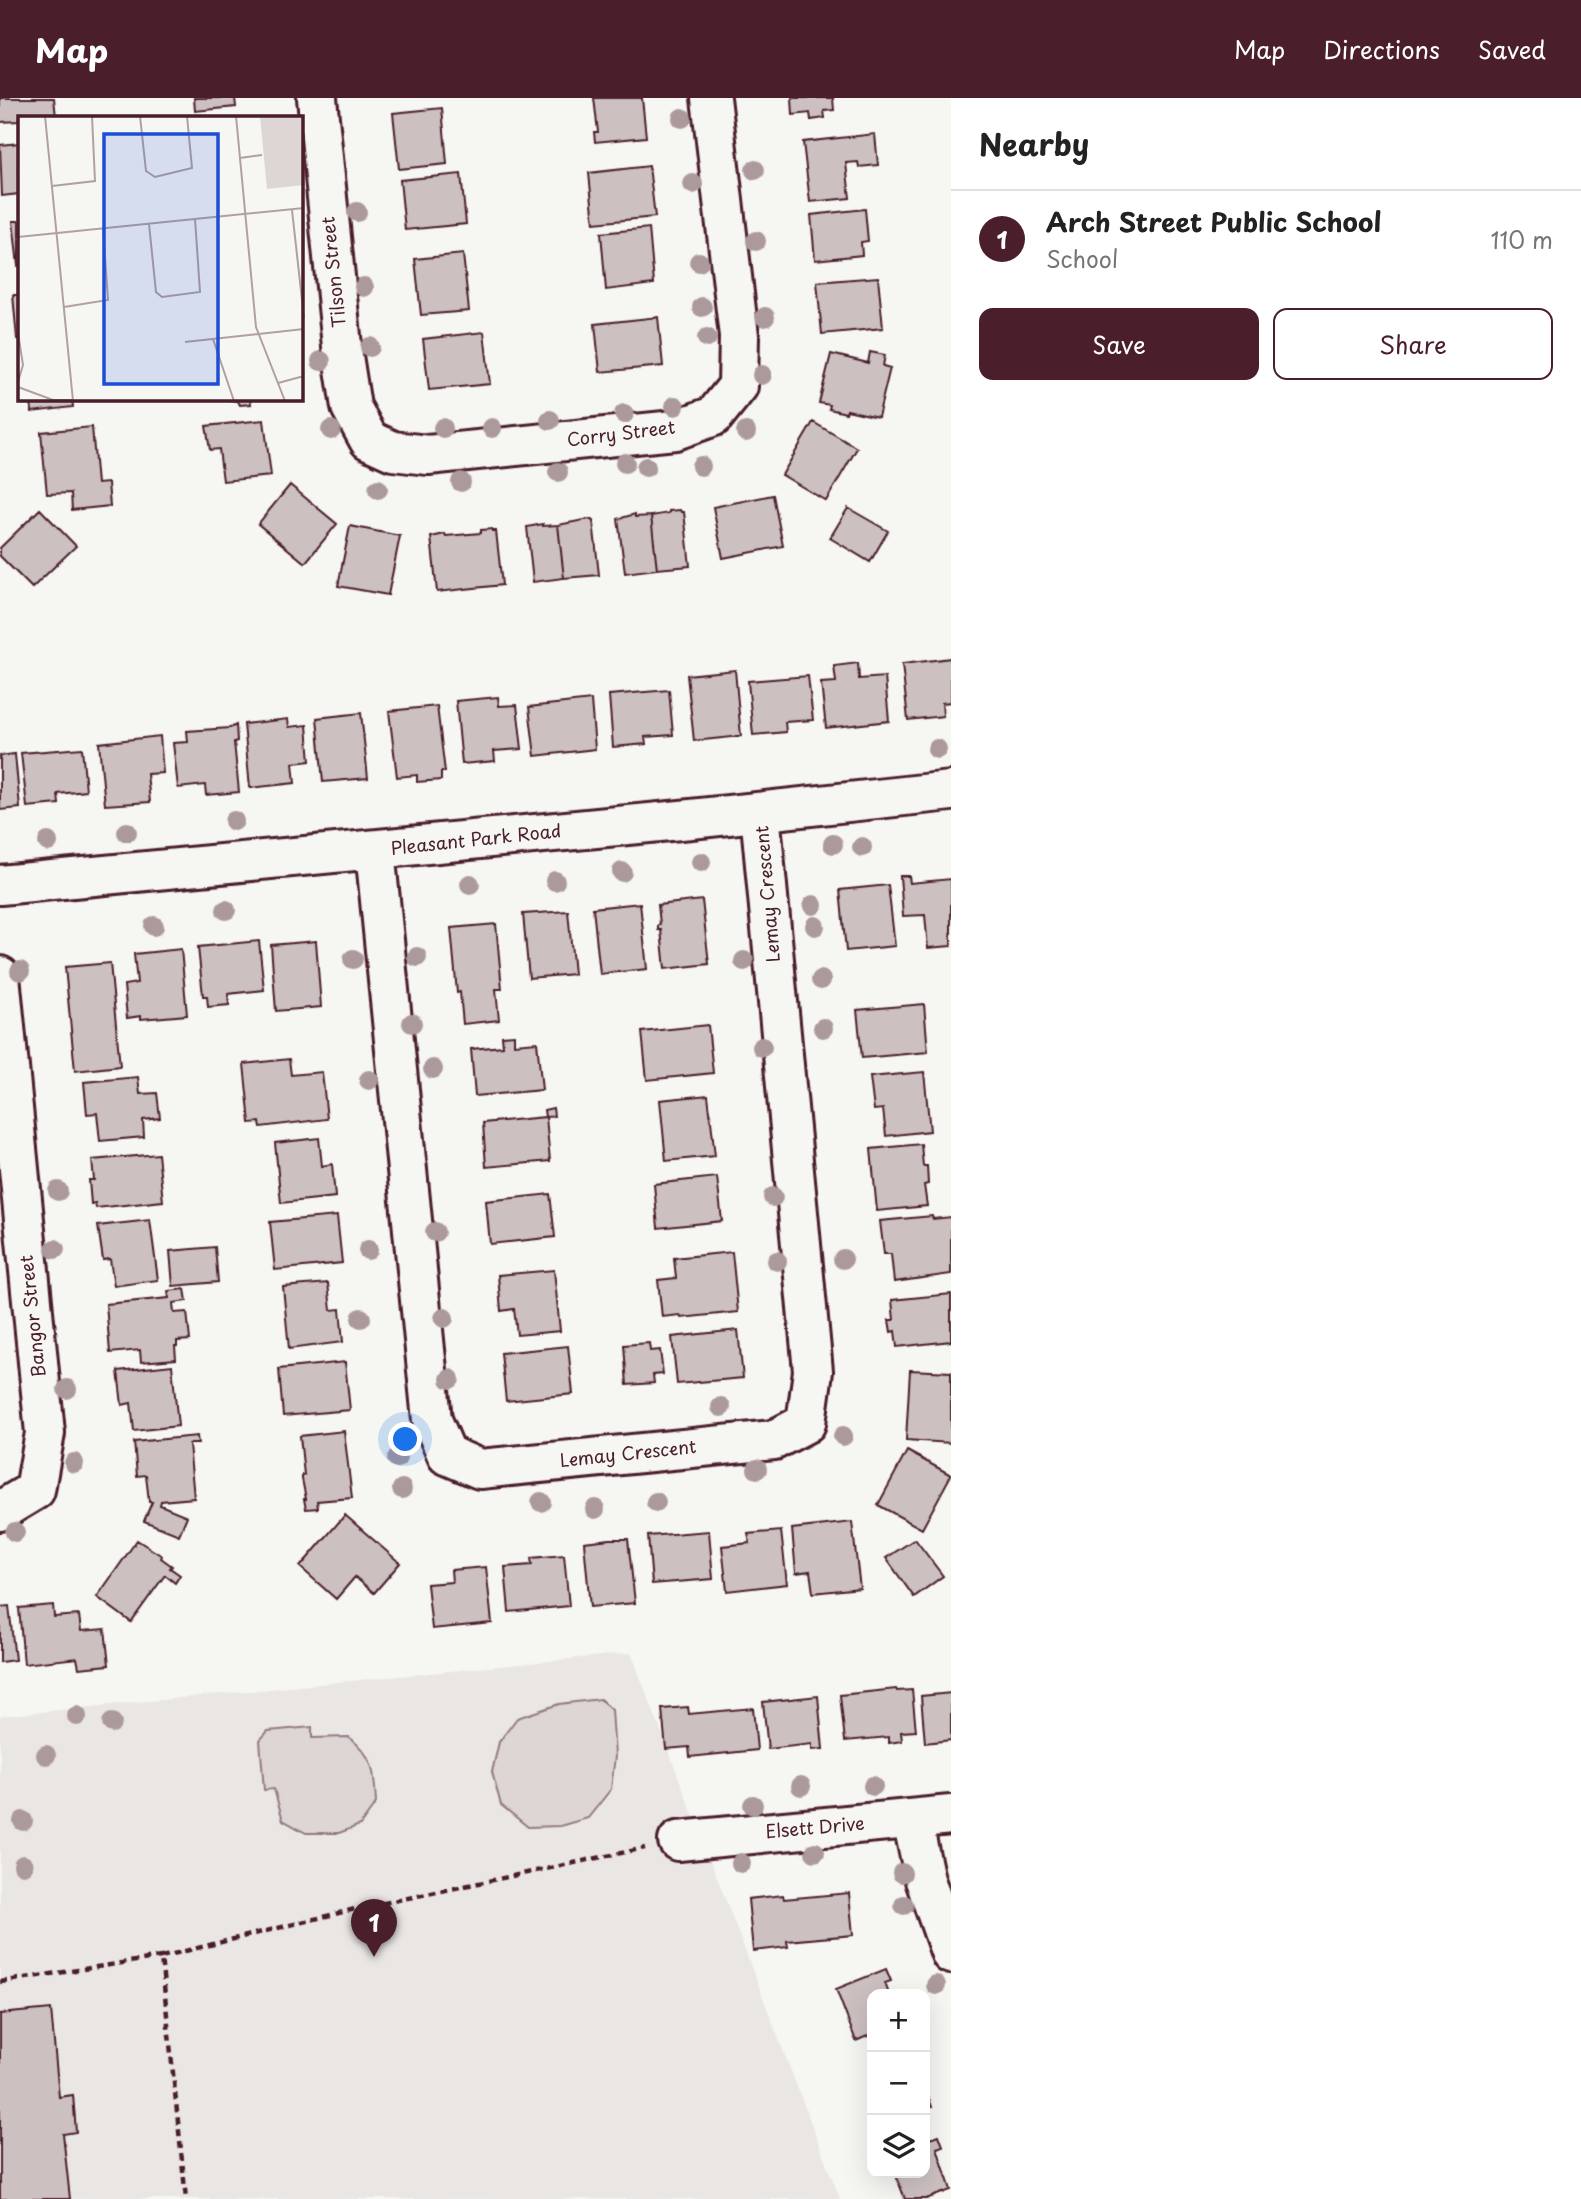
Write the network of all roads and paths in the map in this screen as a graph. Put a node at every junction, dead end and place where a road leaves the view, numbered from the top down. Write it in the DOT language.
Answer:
graph roads {
  1 [pos="317,98"];
  2 [pos="711,98"];
  3 [pos="369,440"];
  4 [pos="951,791"];
  5 [pos="761,812"];
  6 [pos="375,850"];
  7 [pos="0,885"];
  8 [pos="0,976"];
  9 [pos="0,1511"];
  10 [pos="951,1815"];
  11 [pos="912,1819"];
  12 [pos="678,1841"];
  13 [pos="951,1954"];
  14 [pos="161,1956"];
  15 [pos="0,1982"];
  16 [pos="186,2199"];
  1 -- 3 [label="street, Tilson Street"];
  2 -- 3 [label="street, Corry Street"];
  4 -- 5 [label="street, Pleasant Park Road"];
  5 -- 6 [label="street, Pleasant Park Road"];
  5 -- 6 [label="street, Lemay Crescent"];
  6 -- 7 [label="street, Pleasant Park Road"];
  8 -- 9 [label="street, Bangor Street"];
  10 -- 11 [label="street, Elsett Drive"];
  11 -- 12 [label="street, Elsett Drive"];
  11 -- 13 [label="street"];
  12 -- 14 [label="path"];
  14 -- 15 [label="path"];
  14 -- 16 [label="path"];
}
